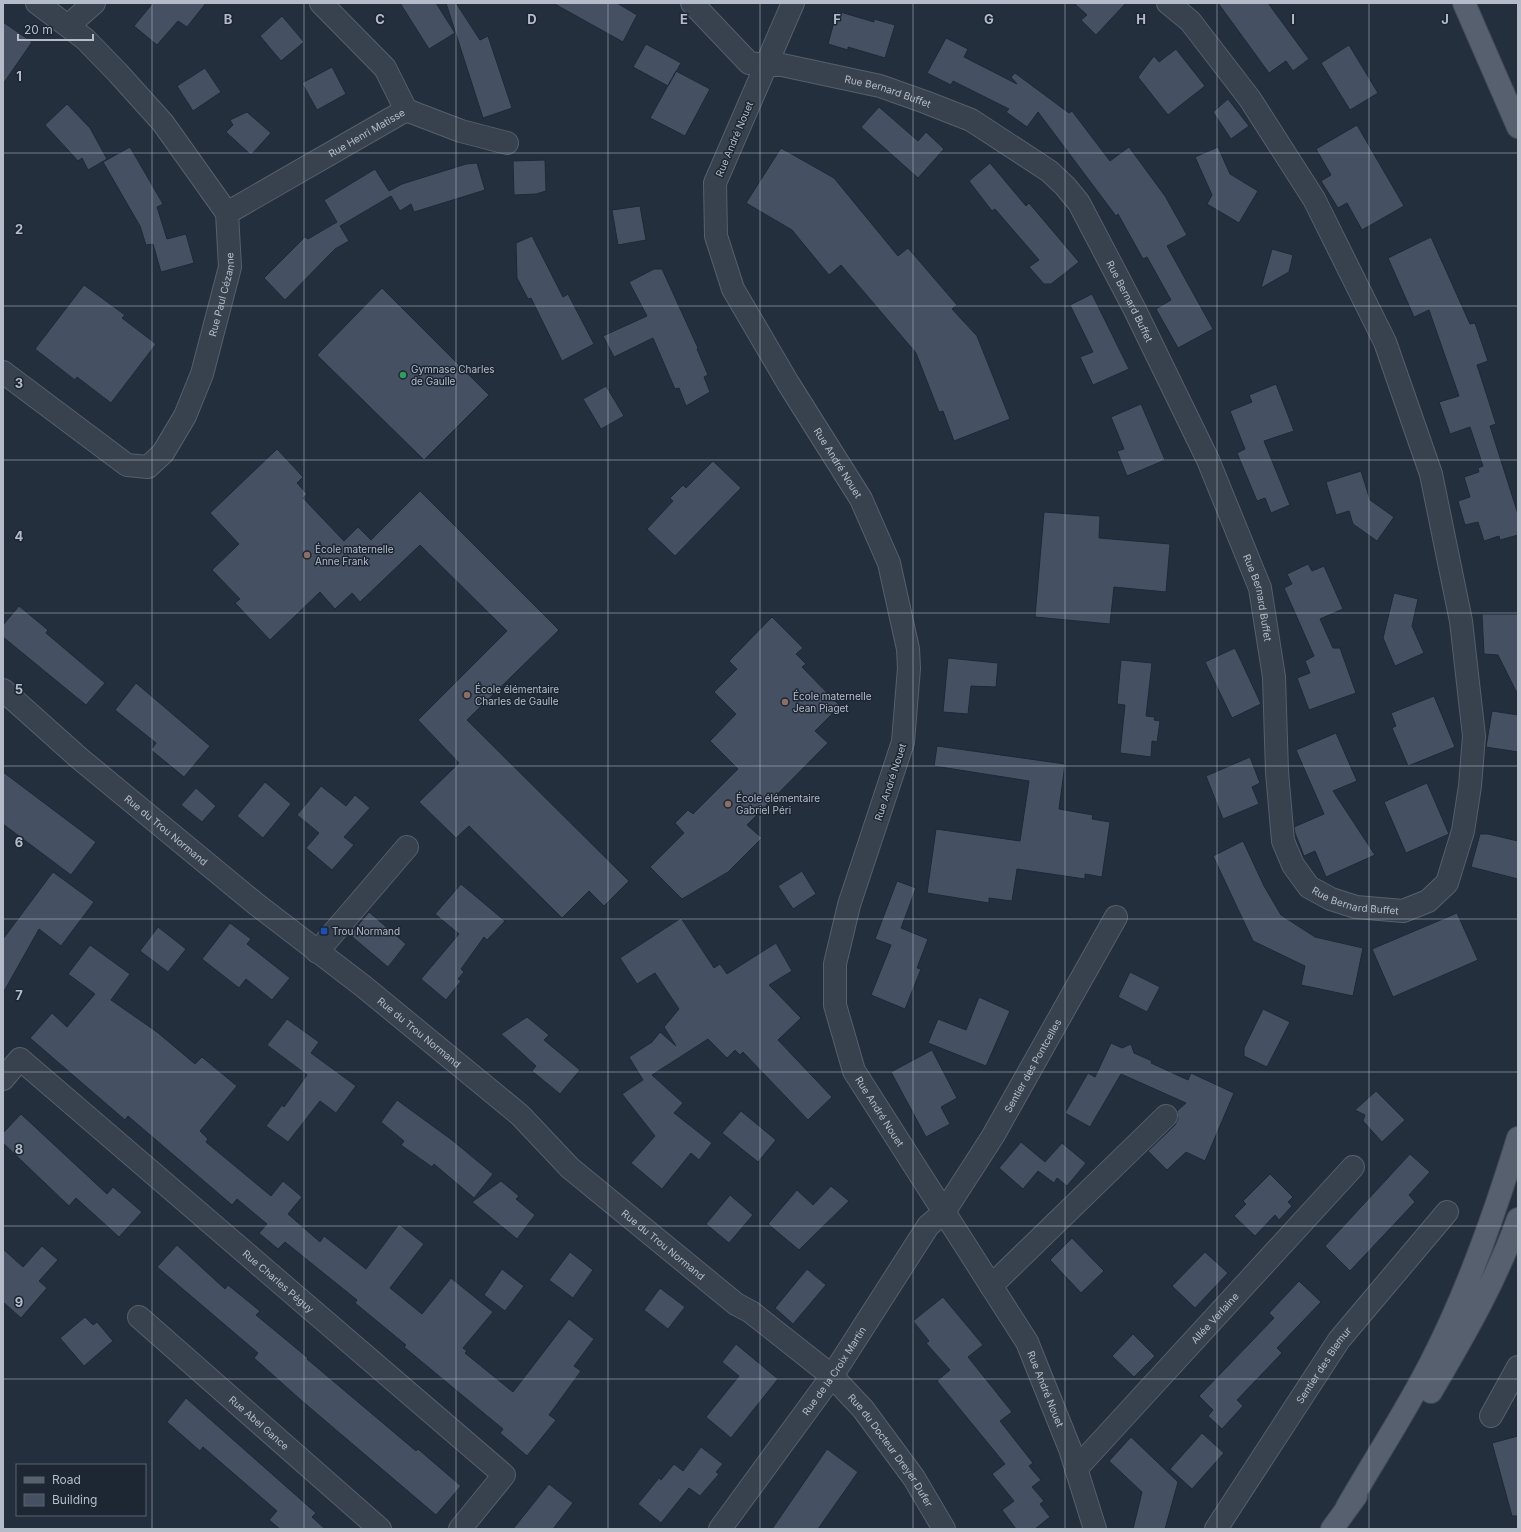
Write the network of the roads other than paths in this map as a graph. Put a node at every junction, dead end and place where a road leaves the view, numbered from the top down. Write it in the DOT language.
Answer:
graph roads {
  1 [pos="38,3"];
  2 [pos="94,3"];
  3 [pos="321,3"];
  4 [pos="692,3"];
  5 [pos="793,3"];
  6 [pos="1168,3"];
  7 [pos="1464,3"];
  8 [pos="69,25"];
  9 [pos="764,65"];
  10 [pos="406,110"];
  11 [pos="1518,127"];
  12 [pos="507,143"];
  13 [pos="227,213"];
  14 [pos="3,372"];
  15 [pos="6,697"];
  16 [pos="407,847"];
  17 [pos="1116,917"];
  18 [pos="317,952"];
  19 [pos="3,1079"];
  20 [pos="1166,1116"];
  21 [pos="1517,1146"];
  22 [pos="1353,1167"];
  23 [pos="944,1212"];
  24 [pos="1447,1212"];
  25 [pos="1518,1219"];
  26 [pos="991,1286"];
  27 [pos="139,1317"];
  28 [pos="1518,1368"];
  29 [pos="832,1376"];
  30 [pos="1491,1416"];
  31 [pos="1076,1469"];
  32 [pos="1347,1507"];
  33 [pos="380,1529"];
  34 [pos="460,1529"];
  35 [pos="720,1529"];
  36 [pos="944,1529"];
  37 [pos="1095,1529"];
  38 [pos="1216,1529"];
  39 [pos="1332,1529"];
  1 -- 8 [label="street"];
  2 -- 8 [label="street"];
  3 -- 10 [label="street, Rue Henri Matisse"];
  4 -- 9 [label="street"];
  5 -- 9 [label="street, Rue André Nouet"];
  6 -- 9 [label="street, Rue Bernard Buffet"];
  7 -- 11 [label="main road"];
  8 -- 13 [label="street"];
  9 -- 23 [label="street, Rue André Nouet"];
  10 -- 12 [label="street"];
  10 -- 13 [label="street, Rue Henri Matisse"];
  13 -- 14 [label="street, Rue Paul Cézanne"];
  15 -- 18 [label="street, Rue du Trou Normand"];
  16 -- 18 [label="street"];
  17 -- 23 [label="street, Sentier des Pontcelles"];
  18 -- 29 [label="street, Rue du Trou Normand"];
  19 -- 34 [label="street, Rue Charles Péguy"];
  20 -- 26 [label="street"];
  21 -- 32 [label="main road"];
  22 -- 31 [label="street, Allée Verlaine"];
  23 -- 26 [label="street, Rue André Nouet"];
  23 -- 29 [label="street, Rue de la Croix Martin"];
  24 -- 38 [label="street, Sentier des Blemur"];
  25 -- 32 [label="main road"];
  26 -- 31 [label="street, Rue André Nouet"];
  27 -- 33 [label="street, Rue Abel Gance"];
  28 -- 30 [label="street"];
  29 -- 35 [label="street, Rue de la Croix Martin"];
  29 -- 36 [label="street, Rue du Docteur Dreyer Dufer"];
  31 -- 37 [label="street, Rue André Nouet"];
  32 -- 39 [label="main road"];
}
